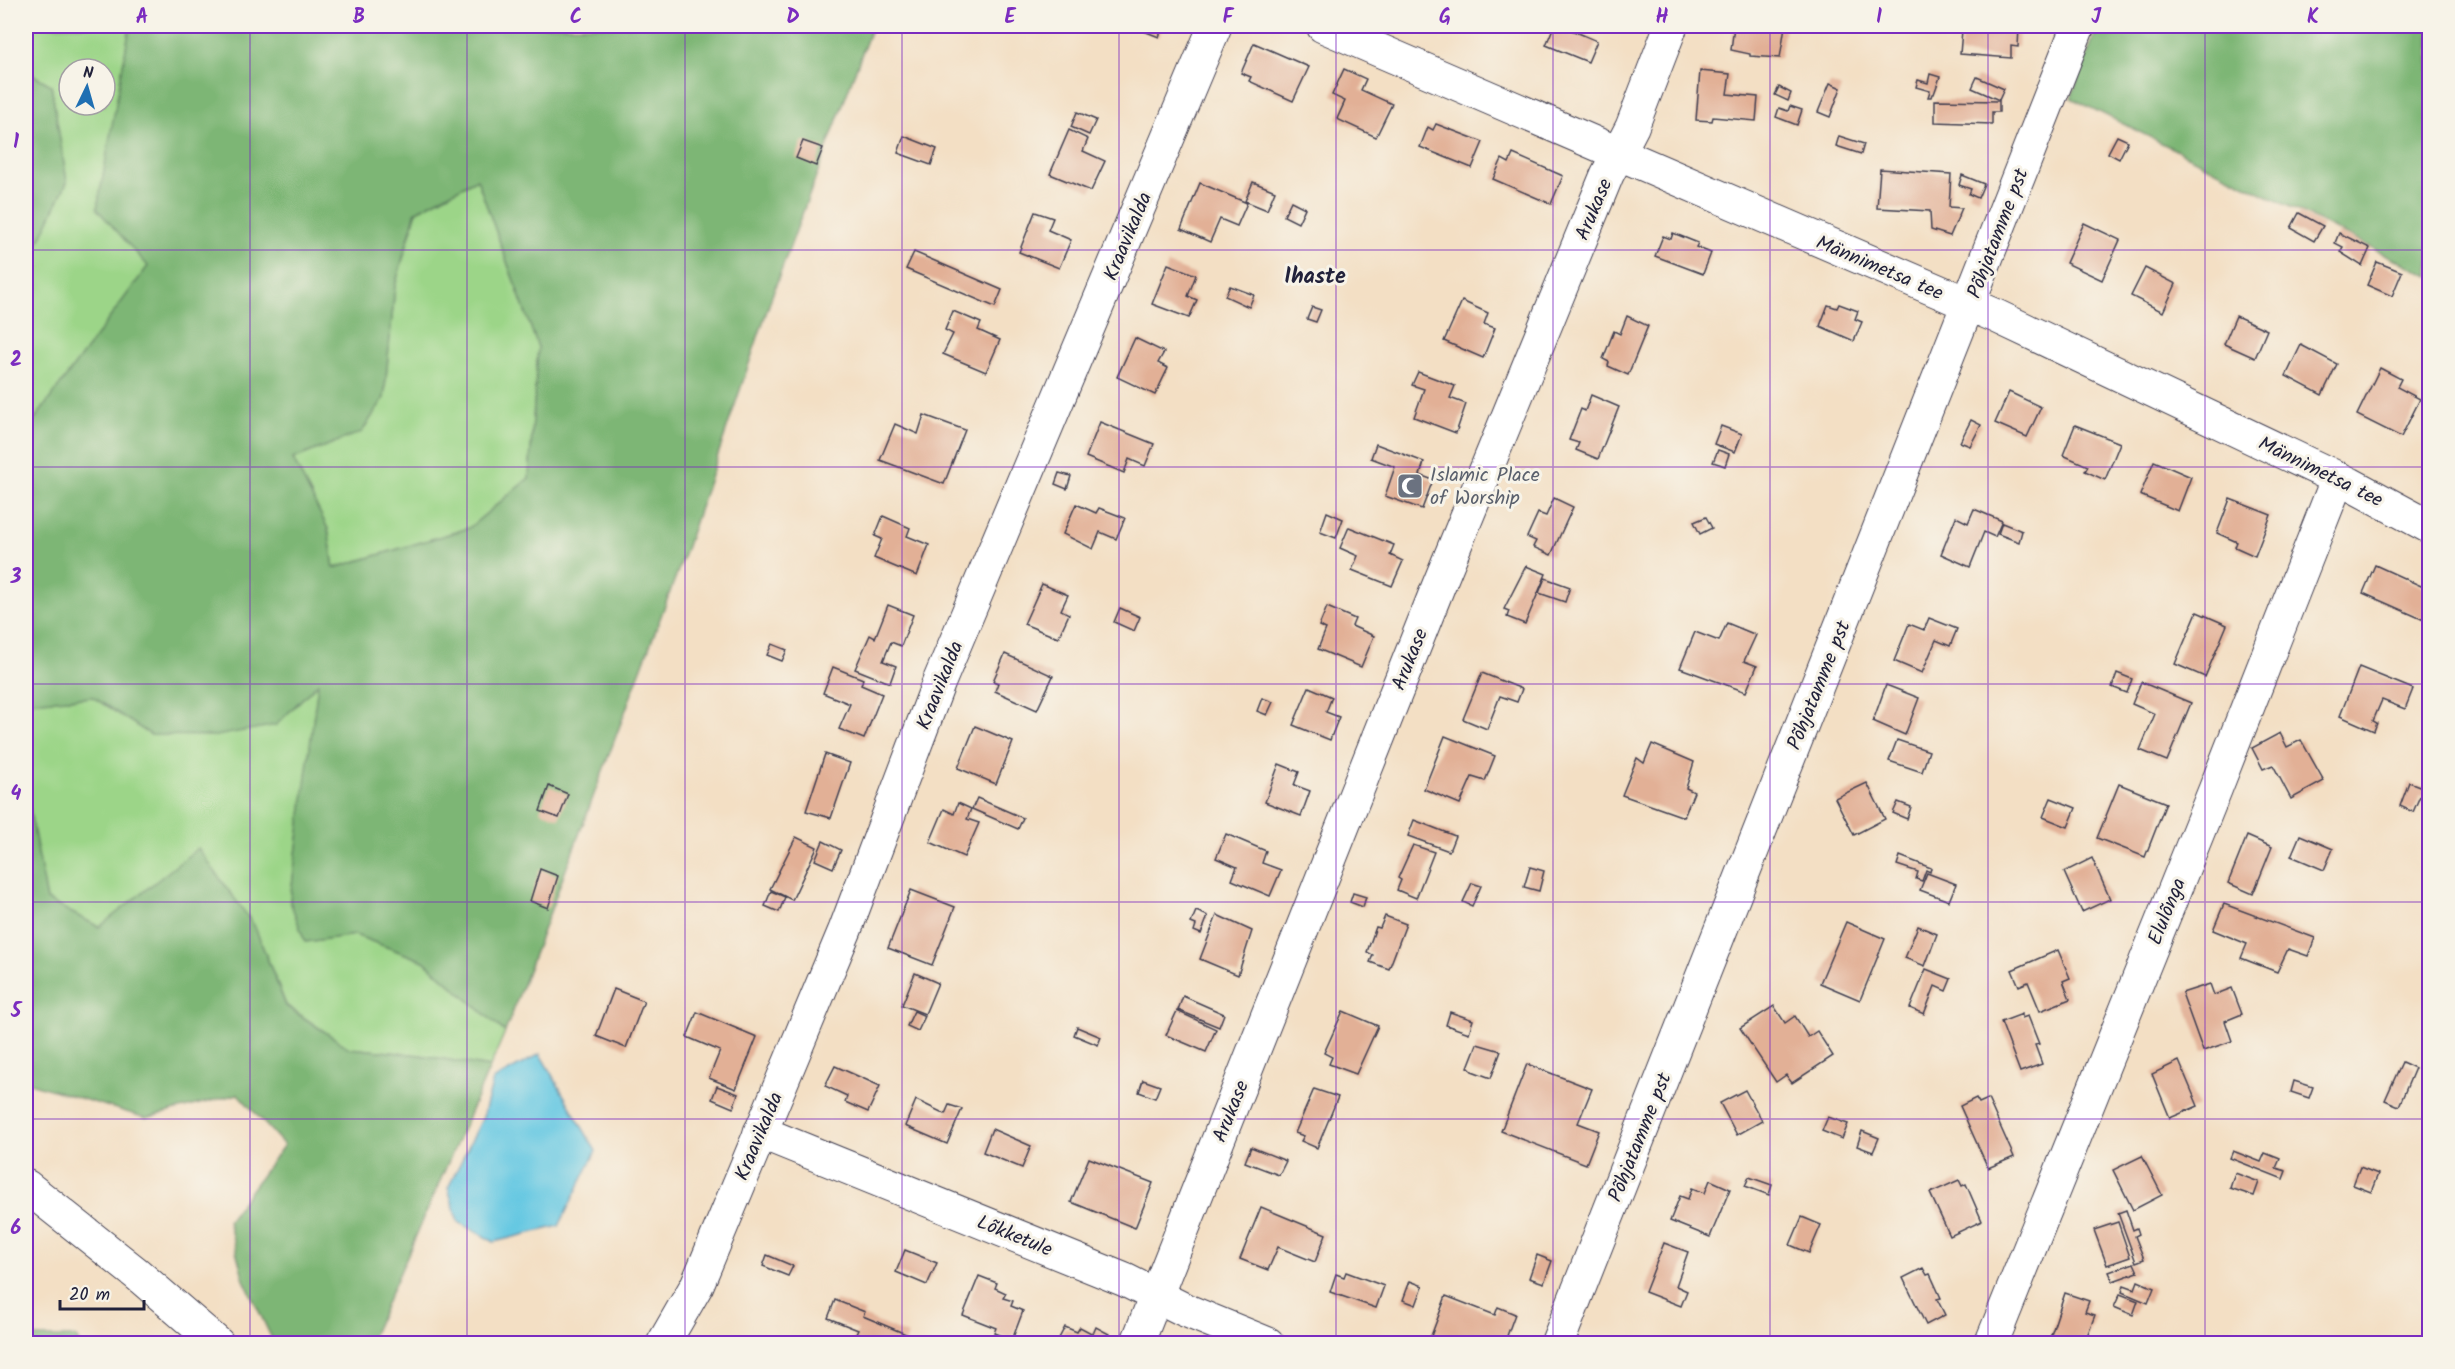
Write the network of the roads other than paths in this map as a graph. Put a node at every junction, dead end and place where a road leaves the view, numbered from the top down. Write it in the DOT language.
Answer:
graph roads {
  1 [pos="1215,26"];
  2 [pos="1323,26"];
  3 [pos="1671,26"];
  4 [pos="2078,26"];
  5 [pos="1618,153"];
  6 [pos="1968,305"];
  7 [pos="2338,478"];
  8 [pos="2430,526"];
  9 [pos="760,1132"];
  10 [pos="26,1186"];
  11 [pos="1157,1296"];
  12 [pos="218,1344"];
  13 [pos="663,1344"];
  14 [pos="1137,1344"];
  15 [pos="1268,1344"];
  16 [pos="1557,1344"];
  17 [pos="1991,1344"];
  1 -- 9 [label="street, Kraavikalda"];
  2 -- 5 [label="street, Männimetsa tee"];
  3 -- 5 [label="street, Arukase"];
  4 -- 6 [label="street, Põhjatamme pst"];
  5 -- 6 [label="street, Männimetsa tee"];
  5 -- 11 [label="street, Arukase"];
  6 -- 7 [label="street, Männimetsa tee"];
  6 -- 16 [label="street, Põhjatamme pst"];
  7 -- 8 [label="street, Männimetsa tee"];
  7 -- 17 [label="street, Elulõnga"];
  9 -- 11 [label="street, Lõkketule"];
  9 -- 13 [label="street, Kraavikalda"];
  10 -- 12 [label="street"];
  11 -- 14 [label="street, Arukase"];
  11 -- 15 [label="street, Lõkketule"];
}
